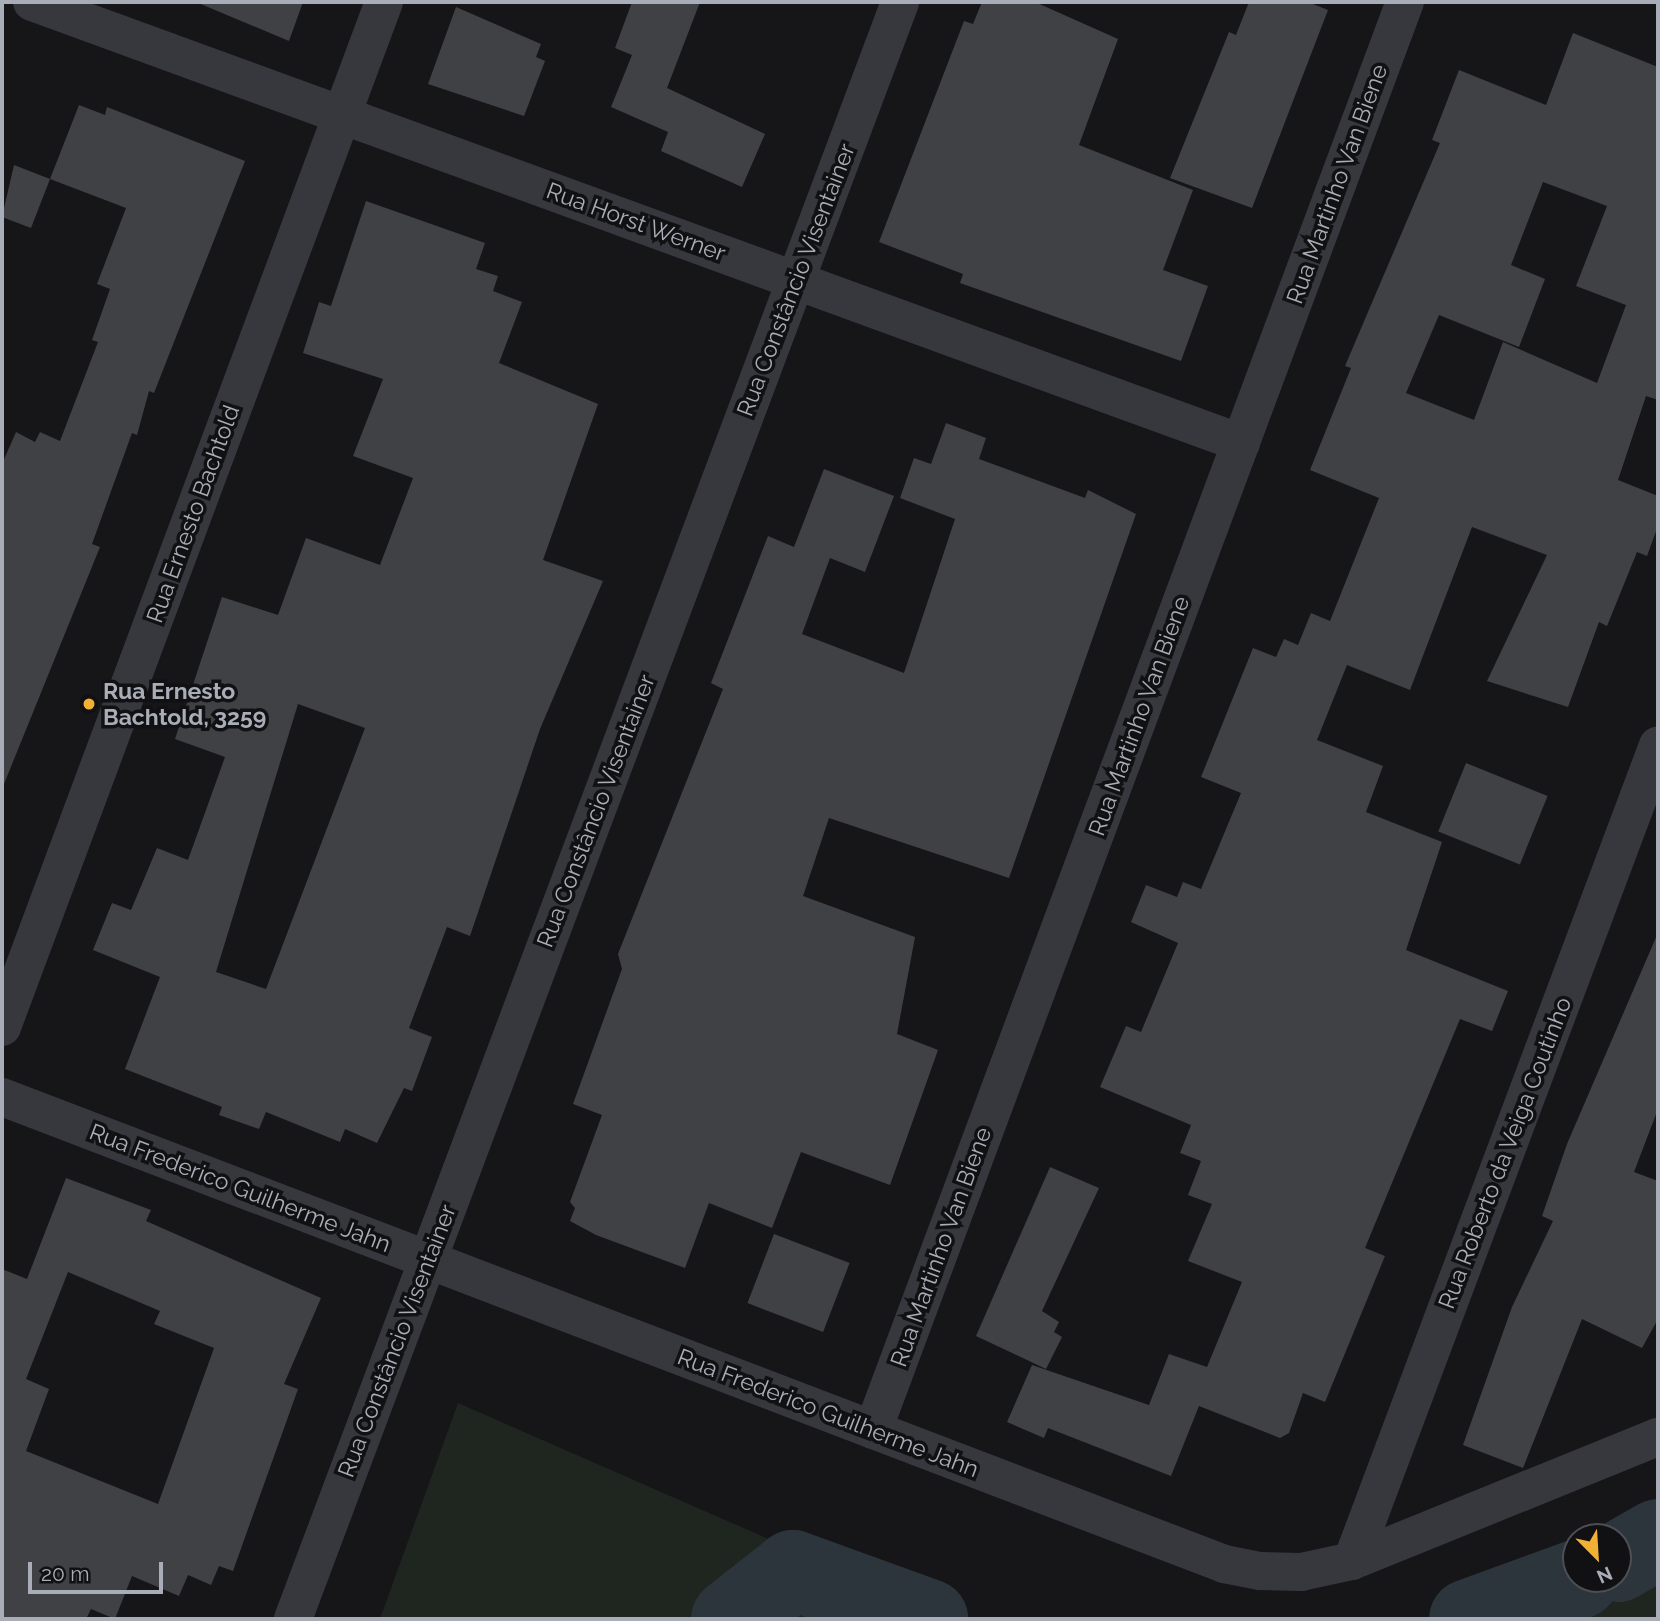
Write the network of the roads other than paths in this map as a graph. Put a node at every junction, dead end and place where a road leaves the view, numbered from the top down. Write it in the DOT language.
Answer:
graph roads {
  1 [pos="32,2"];
  2 [pos="384,2"];
  3 [pos="900,2"];
  4 [pos="1405,2"];
  5 [pos="342,115"];
  6 [pos="795,280"];
  7 [pos="1241,443"];
  8 [pos="1658,746"];
  9 [pos="2,1027"];
  10 [pos="2,1097"];
  11 [pos="428,1260"];
  12 [pos="873,1430"];
  13 [pos="1658,1437"];
  14 [pos="1352,1561"];
  15 [pos="293,1619"];
  1 -- 5 [label="street, Rua Horst Werner"];
  2 -- 5 [label="street, Rua Ernesto Bachtold"];
  3 -- 6 [label="street, Rua Constâncio Visentainer"];
  4 -- 7 [label="street, Rua Martinho Van Biene"];
  5 -- 6 [label="street, Rua Horst Werner"];
  5 -- 9 [label="street, Rua Ernesto Bachtold"];
  6 -- 7 [label="street, Rua Horst Werner"];
  6 -- 11 [label="street, Rua Constâncio Visentainer"];
  7 -- 12 [label="street, Rua Martinho Van Biene"];
  8 -- 14 [label="street, Rua Roberto da Veiga Coutinho"];
  10 -- 11 [label="street, Rua Frederico Guilherme Jahn"];
  11 -- 12 [label="street, Rua Frederico Guilherme Jahn"];
  11 -- 15 [label="street, Rua Constâncio Visentainer"];
  12 -- 14 [label="street, Rua Frederico Guilherme Jahn"];
  13 -- 14 [label="street, Rua Frederico Guilherme Jahn"];
}
